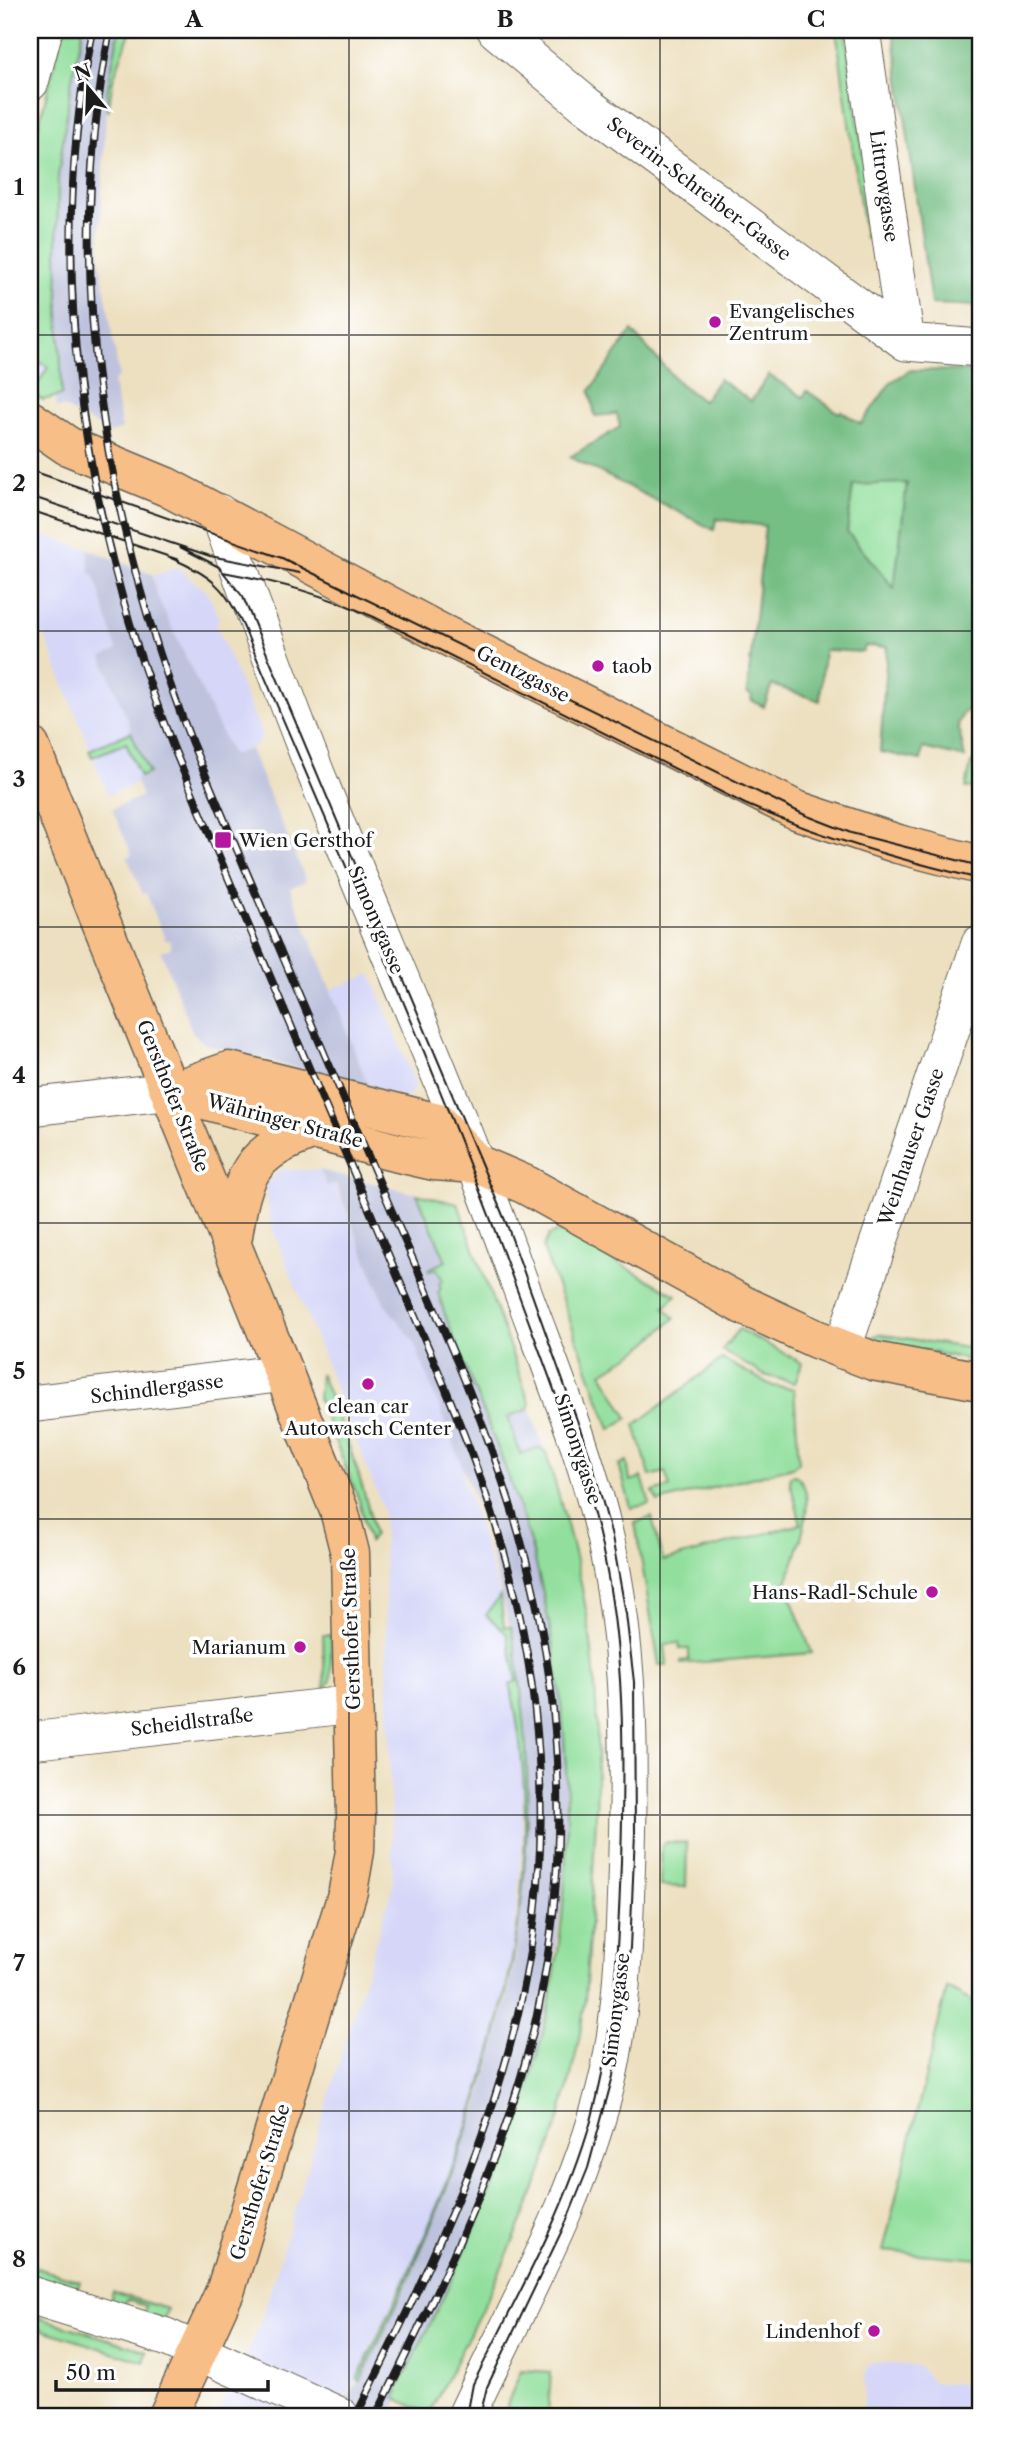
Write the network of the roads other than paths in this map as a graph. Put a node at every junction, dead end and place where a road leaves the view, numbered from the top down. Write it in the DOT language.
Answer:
graph roads {
  1 [pos="44,30"];
  2 [pos="496,30"];
  3 [pos="861,30"];
  4 [pos="30,82"];
  5 [pos="906,342"];
  6 [pos="980,348"];
  7 [pos="30,420"];
  8 [pos="30,440"];
  9 [pos="79,452"];
  10 [pos="219,513"];
  11 [pos="33,763"];
  12 [pos="980,865"];
  13 [pos="980,944"];
  14 [pos="172,1091"];
  15 [pos="30,1107"];
  16 [pos="317,1129"];
  17 [pos="477,1164"];
  18 [pos="232,1242"];
  19 [pos="842,1350"];
  20 [pos="285,1373"];
  21 [pos="980,1381"];
  22 [pos="30,1404"];
  23 [pos="354,1704"];
  24 [pos="30,1741"];
  25 [pos="30,2295"];
  26 [pos="200,2352"];
  27 [pos="168,2416"];
  28 [pos="340,2416"];
  29 [pos="466,2416"];
  1 -- 4 [label="street"];
  2 -- 5 [label="street, Severin-Schreiber-Gasse"];
  3 -- 5 [label="street, Littrowgasse"];
  5 -- 6 [label="street"];
  7 -- 9 [label="main road, Gentzgasse"];
  8 -- 9 [label="main road, Gentzgasse"];
  9 -- 10 [label="main road, Gentzgasse"];
  10 -- 12 [label="main road, Gentzgasse"];
  10 -- 17 [label="street, Simonygasse"];
  11 -- 14 [label="main road, Gersthofer Straße"];
  13 -- 19 [label="street, Weinhauser Gasse"];
  14 -- 15 [label="street"];
  14 -- 16 [label="main road, Währinger Straße"];
  14 -- 17 [label="main road, Währinger Straße"];
  14 -- 18 [label="main road, Gersthofer Straße"];
  16 -- 17 [label="main road, Währinger Straße"];
  16 -- 18 [label="main road"];
  17 -- 19 [label="main road, Währinger Straße"];
  17 -- 29 [label="street, Simonygasse"];
  18 -- 20 [label="main road, Gersthofer Straße"];
  19 -- 21 [label="main road, Währinger Straße"];
  20 -- 22 [label="street, Schindlergasse"];
  20 -- 23 [label="main road, Gersthofer Straße"];
  23 -- 24 [label="street, Scheidlstraße"];
  23 -- 26 [label="main road, Gersthofer Straße"];
  25 -- 26 [label="street"];
  26 -- 27 [label="main road, Gersthofer Straße"];
  26 -- 28 [label="street"];
}
